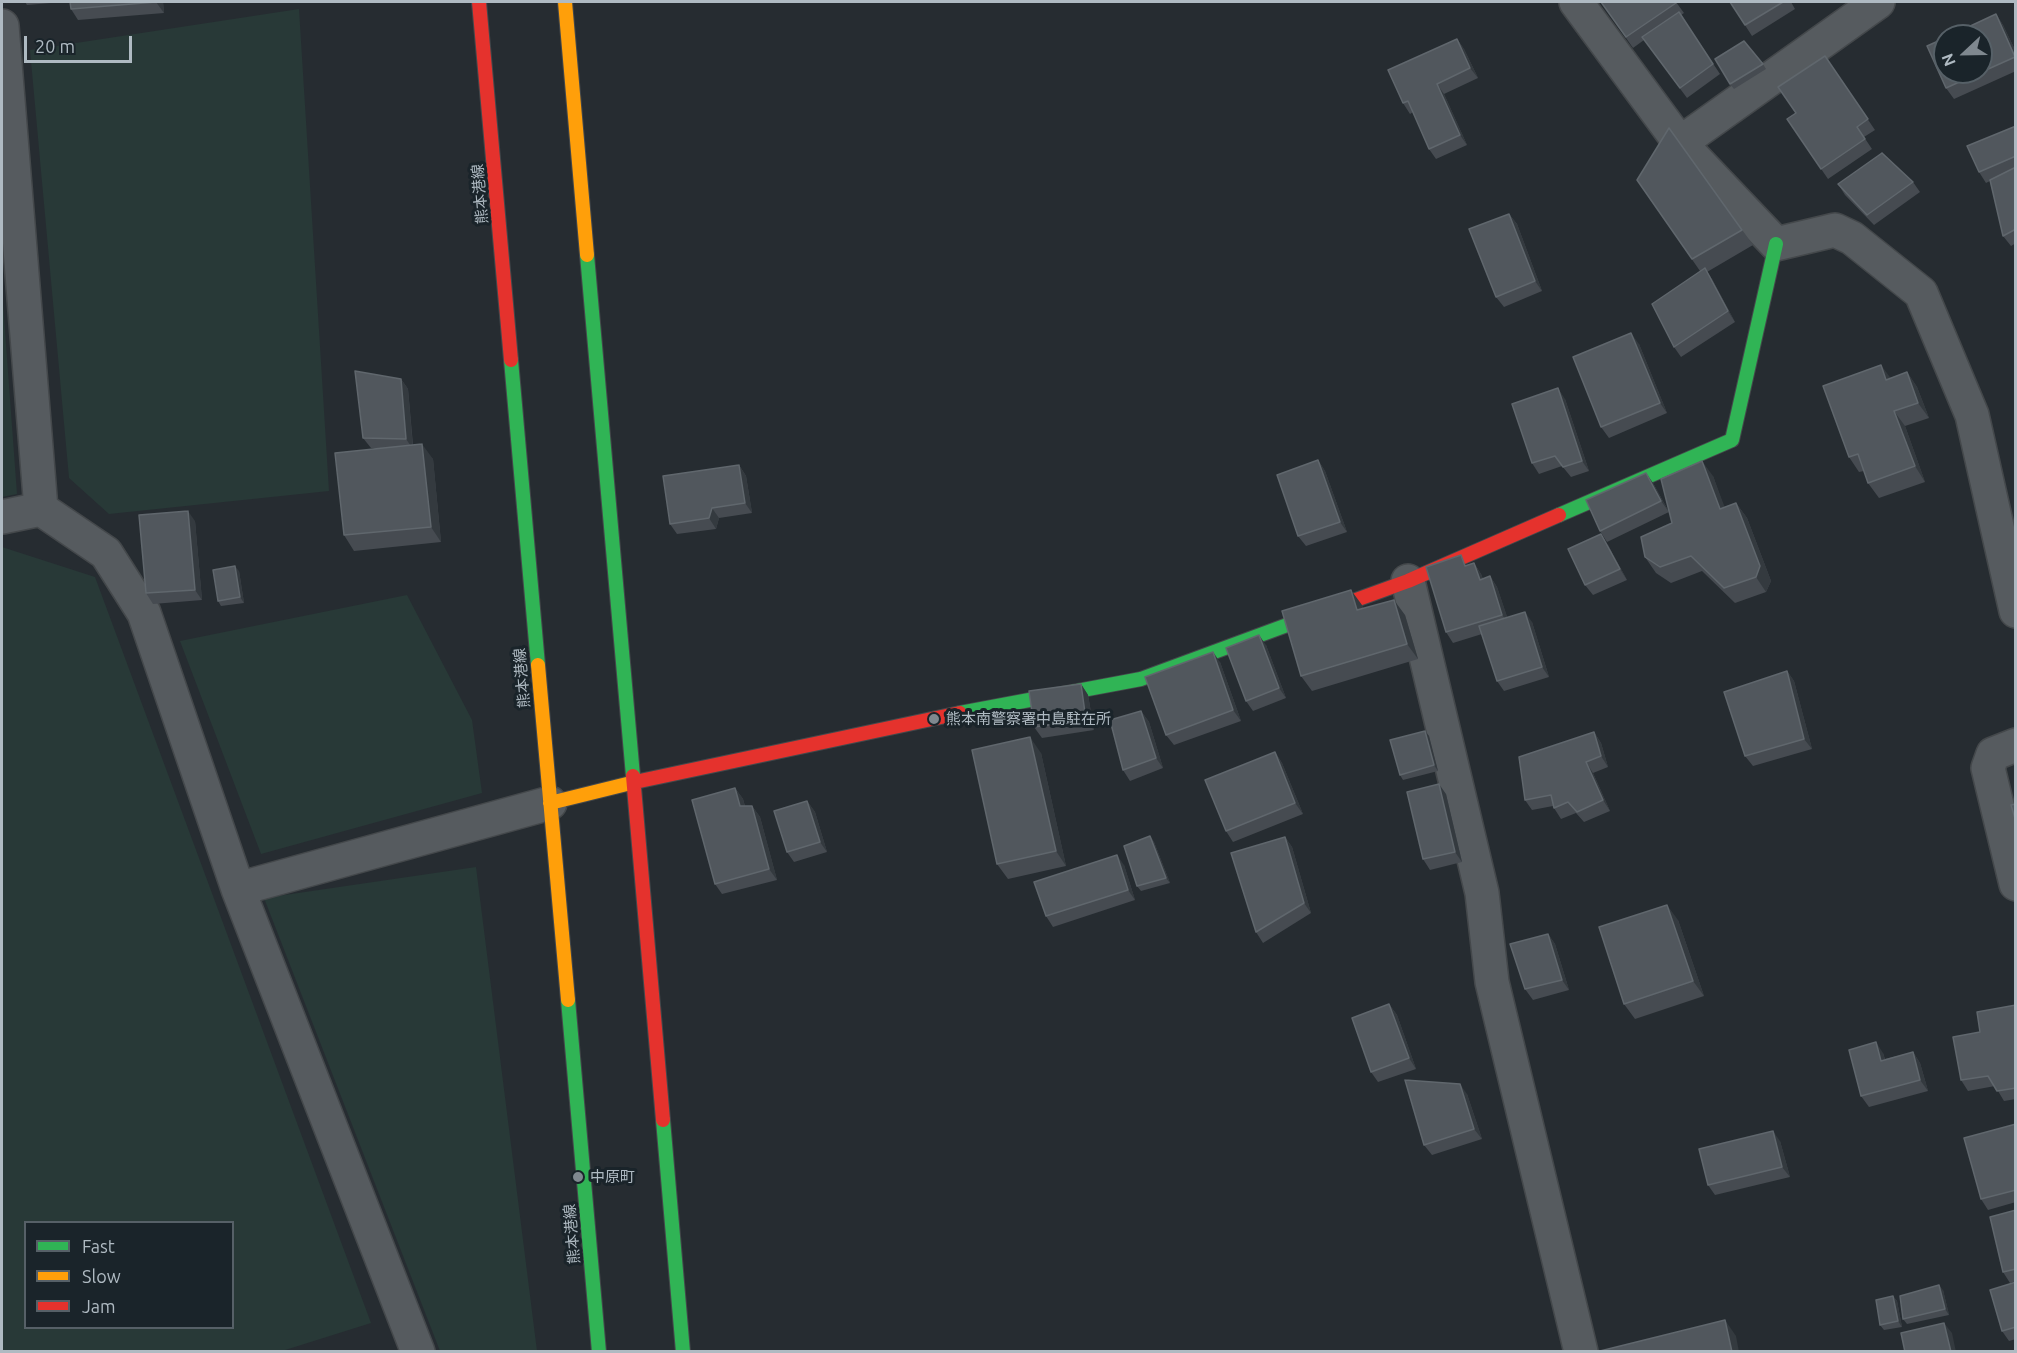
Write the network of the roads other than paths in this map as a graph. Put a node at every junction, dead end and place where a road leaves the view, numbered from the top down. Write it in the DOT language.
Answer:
graph roads {
  1 [pos="479,2"];
  2 [pos="565,2"];
  3 [pos="1576,2"];
  4 [pos="1878,2"];
  5 [pos="2,26"];
  6 [pos="1680,143"];
  7 [pos="1776,244"];
  8 [pos="41,509"];
  9 [pos="2,517"];
  10 [pos="1408,580"];
  11 [pos="2016,611"];
  12 [pos="2016,745"];
  13 [pos="635,782"];
  14 [pos="550,803"];
  15 [pos="2016,884"];
  16 [pos="238,889"];
  17 [pos="418,1352"];
  18 [pos="599,1352"];
  19 [pos="683,1352"];
  20 [pos="1581,1352"];
  1 -- 14 [label="main road, 熊本港線"];
  2 -- 13 [label="main road"];
  3 -- 6 [label="street"];
  4 -- 6 [label="street"];
  5 -- 8 [label="street"];
  6 -- 7 [label="street"];
  7 -- 10 [label="main road"];
  7 -- 11 [label="street"];
  8 -- 9 [label="street"];
  8 -- 16 [label="street"];
  10 -- 13 [label="main road"];
  10 -- 20 [label="street"];
  12 -- 15 [label="street"];
  13 -- 14 [label="main road"];
  13 -- 19 [label="main road"];
  14 -- 16 [label="street"];
  14 -- 18 [label="main road, 熊本港線"];
  16 -- 17 [label="street"];
}
